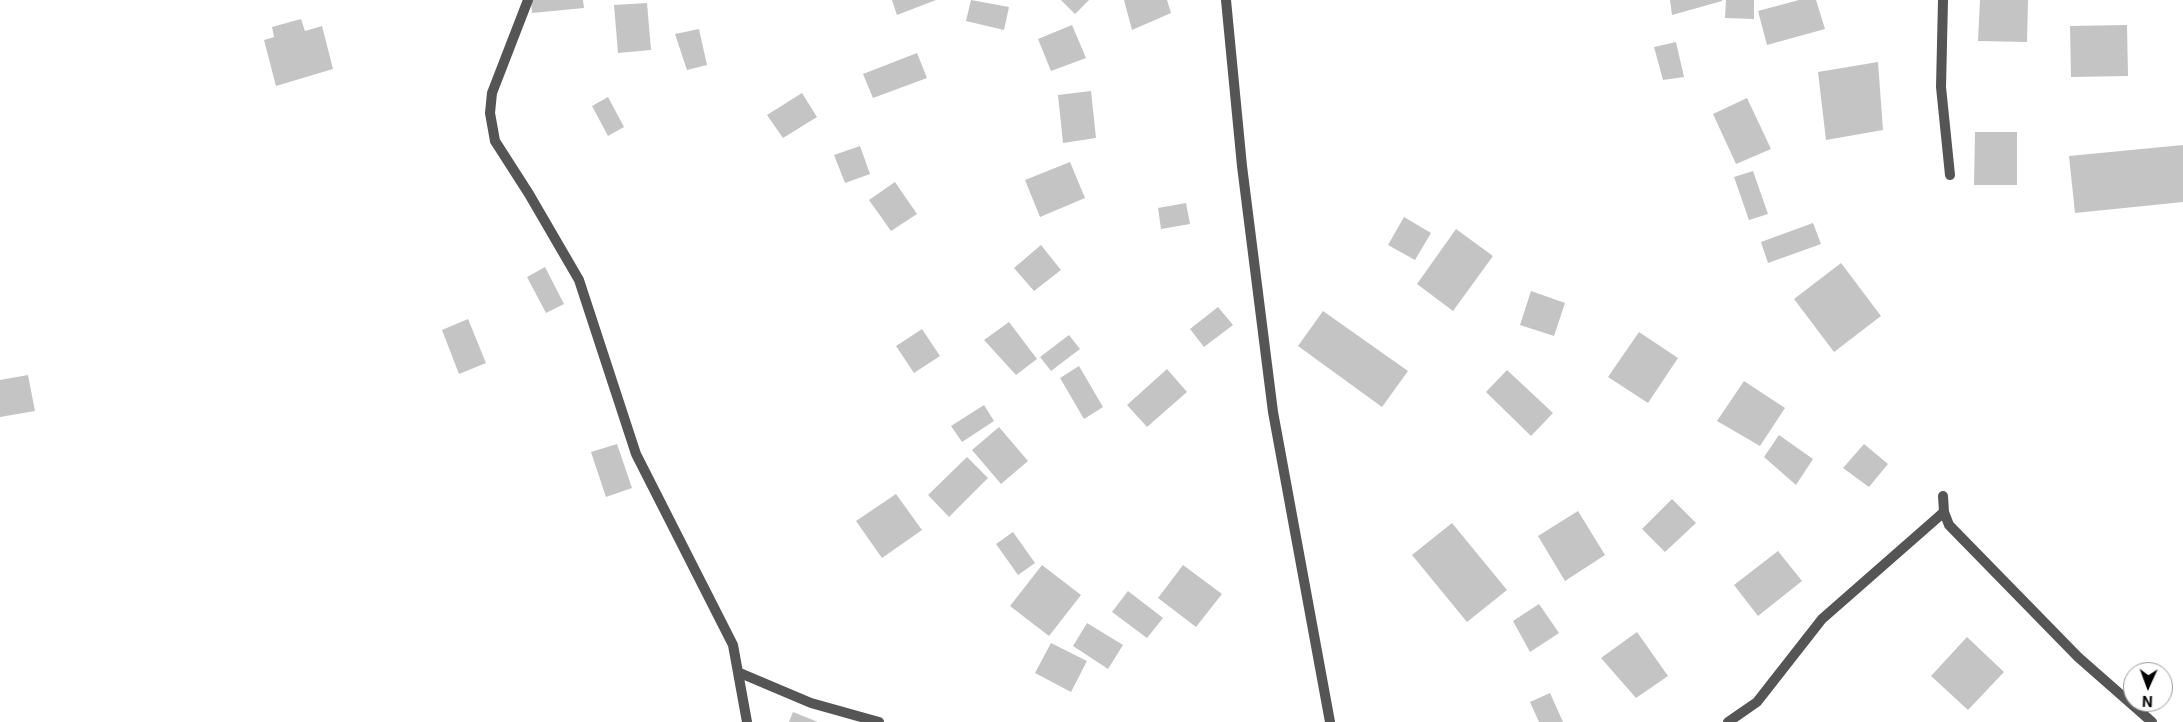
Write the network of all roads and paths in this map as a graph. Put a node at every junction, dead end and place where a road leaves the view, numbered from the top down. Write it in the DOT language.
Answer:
graph roads {
  1 [pos="528,0"];
  2 [pos="1226,0"];
  3 [pos="1943,0"];
  4 [pos="1950,175"];
  5 [pos="1942,496"];
  6 [pos="1944,512"];
  7 [pos="740,673"];
  8 [pos="747,722"];
  9 [pos="879,722"];
  10 [pos="1330,722"];
  11 [pos="1728,722"];
  12 [pos="2152,722"];
  1 -- 7 [label="street"];
  2 -- 10 [label="street"];
  3 -- 4 [label="street"];
  5 -- 6 [label="street"];
  6 -- 11 [label="street"];
  6 -- 12 [label="street"];
  7 -- 8 [label="street"];
  7 -- 9 [label="street"];
}
